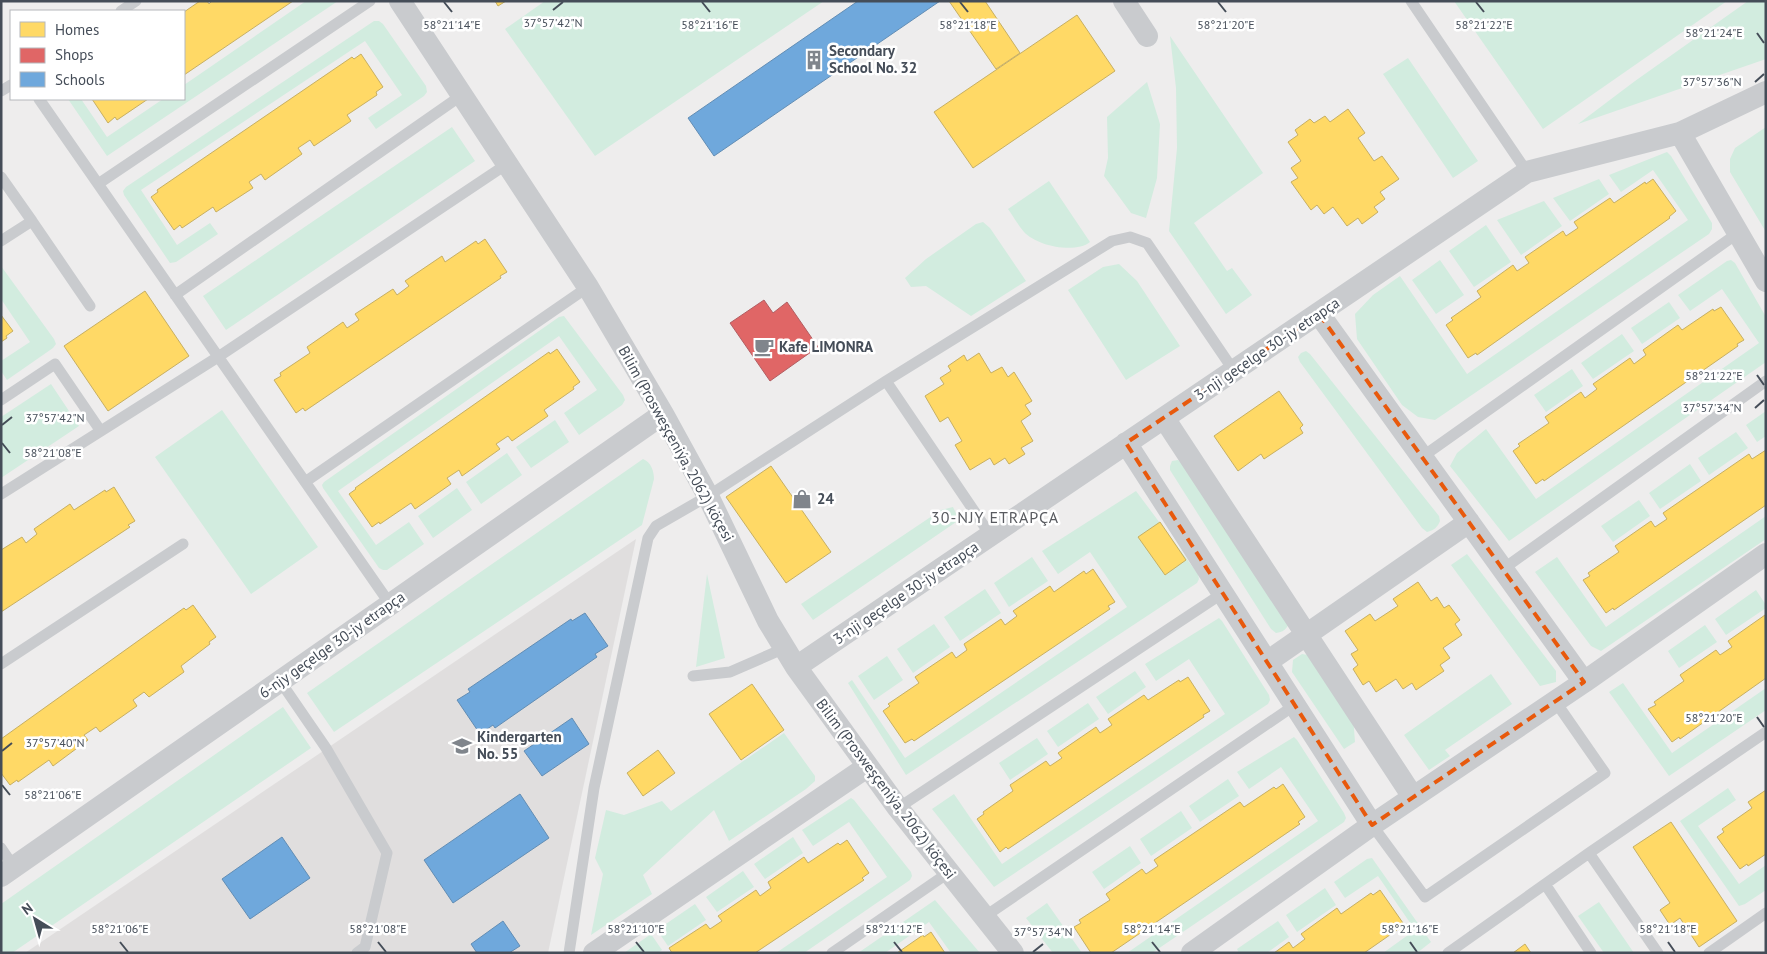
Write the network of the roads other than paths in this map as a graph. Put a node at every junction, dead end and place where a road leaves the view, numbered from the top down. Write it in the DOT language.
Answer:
graph roads {
  1 [pos="136,1"];
  2 [pos="370,1"];
  3 [pos="400,1"];
  4 [pos="1124,1"];
  5 [pos="1410,1"];
  6 [pos="122,10"];
  7 [pos="1147,36"];
  8 [pos="1766,92"];
  9 [pos="462,95"];
  10 [pos="40,100"];
  11 [pos="1680,134"];
  12 [pos="507,164"];
  13 [pos="1527,172"];
  14 [pos="1,177"];
  15 [pos="98,184"];
  16 [pos="32,221"];
  17 [pos="1738,233"];
  18 [pos="1,241"];
  19 [pos="1766,282"];
  20 [pos="588,286"];
  21 [pos="175,295"];
  22 [pos="90,306"];
  23 [pos="1319,314"];
  24 [pos="218,357"];
  25 [pos="1234,371"];
  26 [pos="886,381"];
  27 [pos="1766,381"];
  28 [pos="1,400"];
  29 [pos="662,414"];
  30 [pos="1164,418"];
  31 [pos="100,430"];
  32 [pos="1126,443"];
  33 [pos="1422,457"];
  34 [pos="305,482"];
  35 [pos="1,494"];
  36 [pos="708,496"];
  37 [pos="1470,522"];
  38 [pos="990,536"];
  39 [pos="184,544"];
  40 [pos="1766,554"];
  41 [pos="1503,569"];
  42 [pos="1223,593"];
  43 [pos="390,604"];
  44 [pos="1307,635"];
  45 [pos="785,648"];
  46 [pos="1267,662"];
  47 [pos="1,664"];
  48 [pos="796,667"];
  49 [pos="693,676"];
  50 [pos="280,681"];
  51 [pos="1584,682"];
  52 [pos="1555,701"];
  53 [pos="1295,705"];
  54 [pos="1766,732"];
  55 [pos="867,767"];
  56 [pos="1413,797"];
  57 [pos="898,808"];
  58 [pos="1372,825"];
  59 [pos="1,848"];
  60 [pos="1589,852"];
  61 [pos="8,871"];
  62 [pos="948,873"];
  63 [pos="1545,884"];
  64 [pos="1766,913"];
  65 [pos="984,917"];
  66 [pos="357,953"];
  67 [pos="569,953"];
  68 [pos="594,953"];
  69 [pos="832,953"];
  70 [pos="1013,953"];
  71 [pos="1192,953"];
  72 [pos="1448,953"];
  73 [pos="1591,953"];
  74 [pos="1658,953"];
  75 [pos="1709,953"];
  1 -- 6 [label="lane"];
  2 -- 15 [label="lane"];
  3 -- 9 [label="street, Bilim (Prosweşçeniýa, 2062) köçesi"];
  4 -- 7 [label="street"];
  5 -- 13 [label="lane"];
  8 -- 11 [label="street, 3-nji geçelge 30-jy etrapça"];
  9 -- 12 [label="street, Bilim (Prosweşçeniýa, 2062) köçesi"];
  9 -- 21 [label="lane"];
  10 -- 15 [label="lane"];
  11 -- 13 [label="street, 3-nji geçelge 30-jy etrapça"];
  11 -- 17 [label="street"];
  12 -- 20 [label="street, Bilim (Prosweşçeniýa, 2062) köçesi"];
  12 -- 24 [label="lane"];
  13 -- 23 [label="street, 3-nji geçelge 30-jy etrapça"];
  14 -- 16 [label="lane"];
  15 -- 21 [label="lane"];
  16 -- 18 [label="lane"];
  16 -- 22 [label="lane"];
  17 -- 19 [label="street"];
  17 -- 33 [label="lane"];
  20 -- 29 [label="street, Bilim (Prosweşçeniýa, 2062) köçesi"];
  20 -- 34 [label="lane"];
  21 -- 24 [label="lane"];
  23 -- 25 [label="street, 3-nji geçelge 30-jy etrapça"];
  23 -- 33 [label="street"];
  24 -- 31 [label="lane"];
  24 -- 34 [label="lane"];
  25 -- 26 [label="lane"];
  25 -- 30 [label="street, 3-nji geçelge 30-jy etrapça"];
  26 -- 36 [label="lane"];
  26 -- 38 [label="lane"];
  27 -- 41 [label="lane"];
  28 -- 31 [label="lane"];
  29 -- 36 [label="street, Bilim (Prosweşçeniýa, 2062) köçesi"];
  29 -- 43 [label="street, 6-njy geçelge 30-jy etrapça"];
  30 -- 32 [label="street, 3-nji geçelge 30-jy etrapça"];
  30 -- 44 [label="street"];
  31 -- 35 [label="lane"];
  32 -- 38 [label="street, 3-nji geçelge 30-jy etrapça"];
  32 -- 42 [label="street"];
  33 -- 37 [label="street"];
  34 -- 43 [label="lane"];
  36 -- 45 [label="street, Bilim (Prosweşçeniýa, 2062) köçesi"];
  36 -- 67 [label="lane"];
  37 -- 41 [label="street"];
  37 -- 44 [label="street"];
  38 -- 48 [label="street, 3-nji geçelge 30-jy etrapça"];
  39 -- 47 [label="lane"];
  40 -- 51 [label="street"];
  41 -- 51 [label="street"];
  42 -- 46 [label="street"];
  42 -- 57 [label="lane"];
  43 -- 50 [label="street, 6-njy geçelge 30-jy etrapça"];
  44 -- 46 [label="street"];
  44 -- 56 [label="street"];
  45 -- 48 [label="street, Bilim (Prosweşçeniýa, 2062) köçesi"];
  45 -- 49 [label="lane"];
  46 -- 53 [label="street"];
  48 -- 55 [label="street, Bilim (Prosweşçeniýa, 2062) köçesi"];
  50 -- 61 [label="street, 6-njy geçelge 30-jy etrapça"];
  50 -- 66 [label="lane"];
  51 -- 52 [label="street"];
  52 -- 56 [label="street"];
  52 -- 58 [label="lane"];
  53 -- 58 [label="street"];
  53 -- 65 [label="lane"];
  54 -- 60 [label="lane"];
  55 -- 57 [label="street, Bilim (Prosweşçeniýa, 2062) köçesi"];
  55 -- 68 [label="street"];
  56 -- 58 [label="street"];
  57 -- 62 [label="street, Bilim (Prosweşçeniýa, 2062) köçesi"];
  58 -- 71 [label="street"];
  59 -- 61 [label="lane"];
  60 -- 63 [label="lane"];
  60 -- 74 [label="lane"];
  62 -- 65 [label="street, Bilim (Prosweşçeniýa, 2062) köçesi"];
  62 -- 69 [label="lane"];
  63 -- 72 [label="lane"];
  63 -- 73 [label="lane"];
  64 -- 75 [label="lane"];
  65 -- 70 [label="street, Bilim (Prosweşçeniýa, 2062) köçesi"];
}
